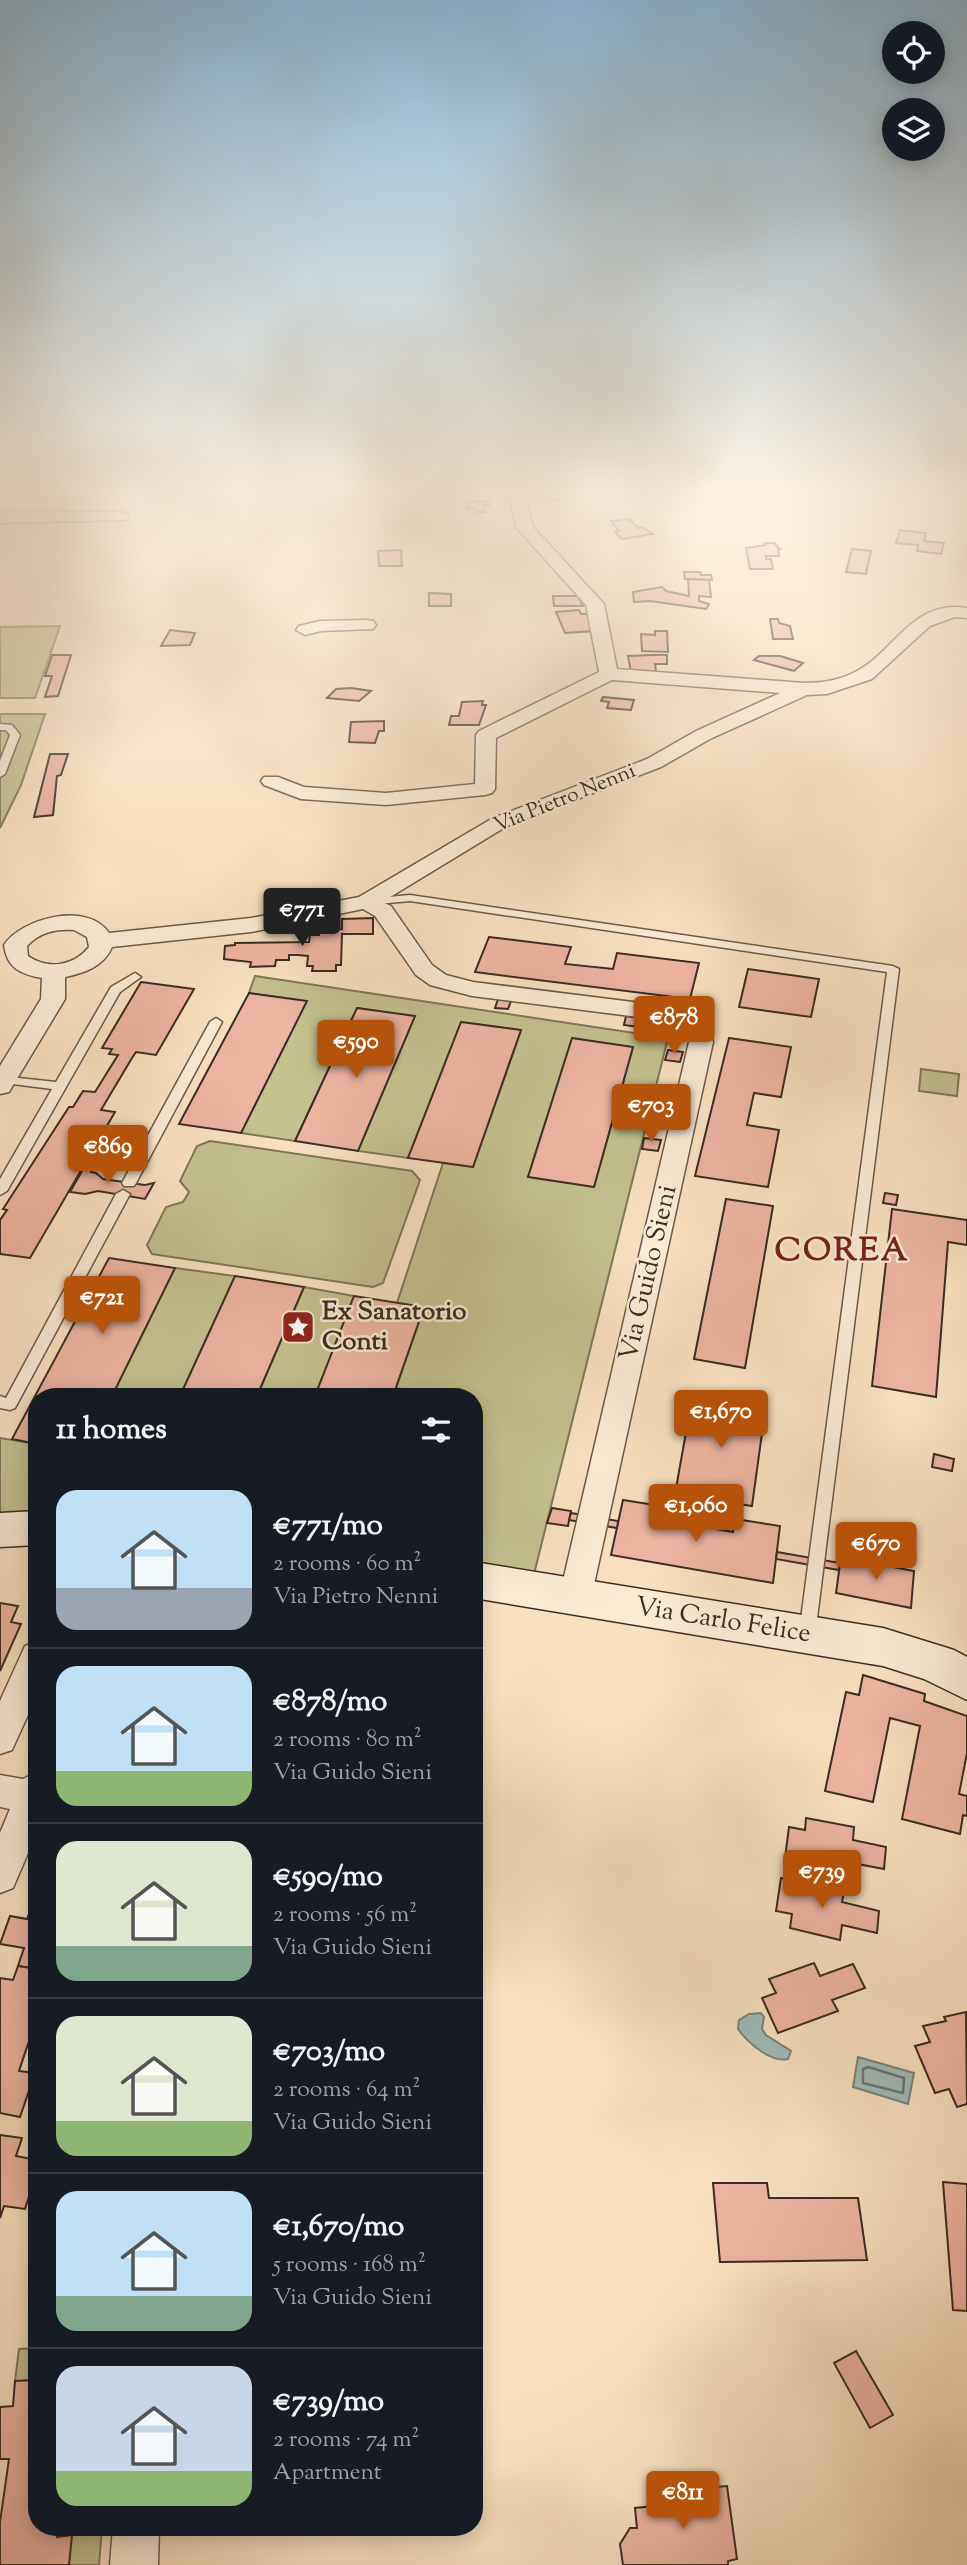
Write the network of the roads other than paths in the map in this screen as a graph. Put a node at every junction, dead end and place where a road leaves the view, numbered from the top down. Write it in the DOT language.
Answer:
graph roads {
  1 [pos="596,607"];
  2 [pos="967,613"];
  3 [pos="368,625"];
  4 [pos="304,630"];
  5 [pos="608,674"];
  6 [pos="804,689"];
  7 [pos="0,727"];
  8 [pos="0,774"];
  9 [pos="271,781"];
  10 [pos="366,902"];
  11 [pos="101,941"];
  12 [pos="7,953"];
  13 [pos="54,971"];
  14 [pos="135,977"];
  15 [pos="216,1022"];
  16 [pos="2,1083"];
  17 [pos="59,1086"];
  18 [pos="0,1191"];
  19 [pos="0,1402"];
  20 [pos="28,1529"];
  21 [pos="0,1531"];
  22 [pos="483,1582"];
  23 [pos="575,1598"];
  24 [pos="807,1634"];
  25 [pos="958,1670"];
  26 [pos="28,1676"];
  27 [pos="0,1739"];
  28 [pos="23,1792"];
  29 [pos="0,1876"];
  30 [pos="136,2536"];
  31 [pos="134,2565"];
  1 -- 5 [label="street"];
  2 -- 6 [label="street, Via Pietro Nenni"];
  3 -- 4 [label="street"];
  5 -- 6 [label="street"];
  5 -- 9 [label="street"];
  6 -- 10 [label="street, Via Pietro Nenni"];
  7 -- 8 [label="lane"];
  10 -- 11 [label="street, Via Pietro Nenni"];
  10 -- 23 [label="street, Via Guido Sieni"];
  10 -- 24 [label="lane"];
  11 -- 12 [label="street"];
  11 -- 13 [label="street"];
  12 -- 13 [label="street"];
  13 -- 16 [label="street"];
  14 -- 17 [label="lane"];
  15 -- 19 [label="lane"];
  16 -- 17 [label="lane"];
  17 -- 18 [label="lane"];
  20 -- 21 [label="main road"];
  22 -- 23 [label="main road, Via Carlo Felice"];
  23 -- 24 [label="main road, Via Carlo Felice"];
  24 -- 25 [label="main road, Via Carlo Felice"];
  26 -- 27 [label="street"];
  28 -- 29 [label="street"];
  30 -- 31 [label="street"];
}
